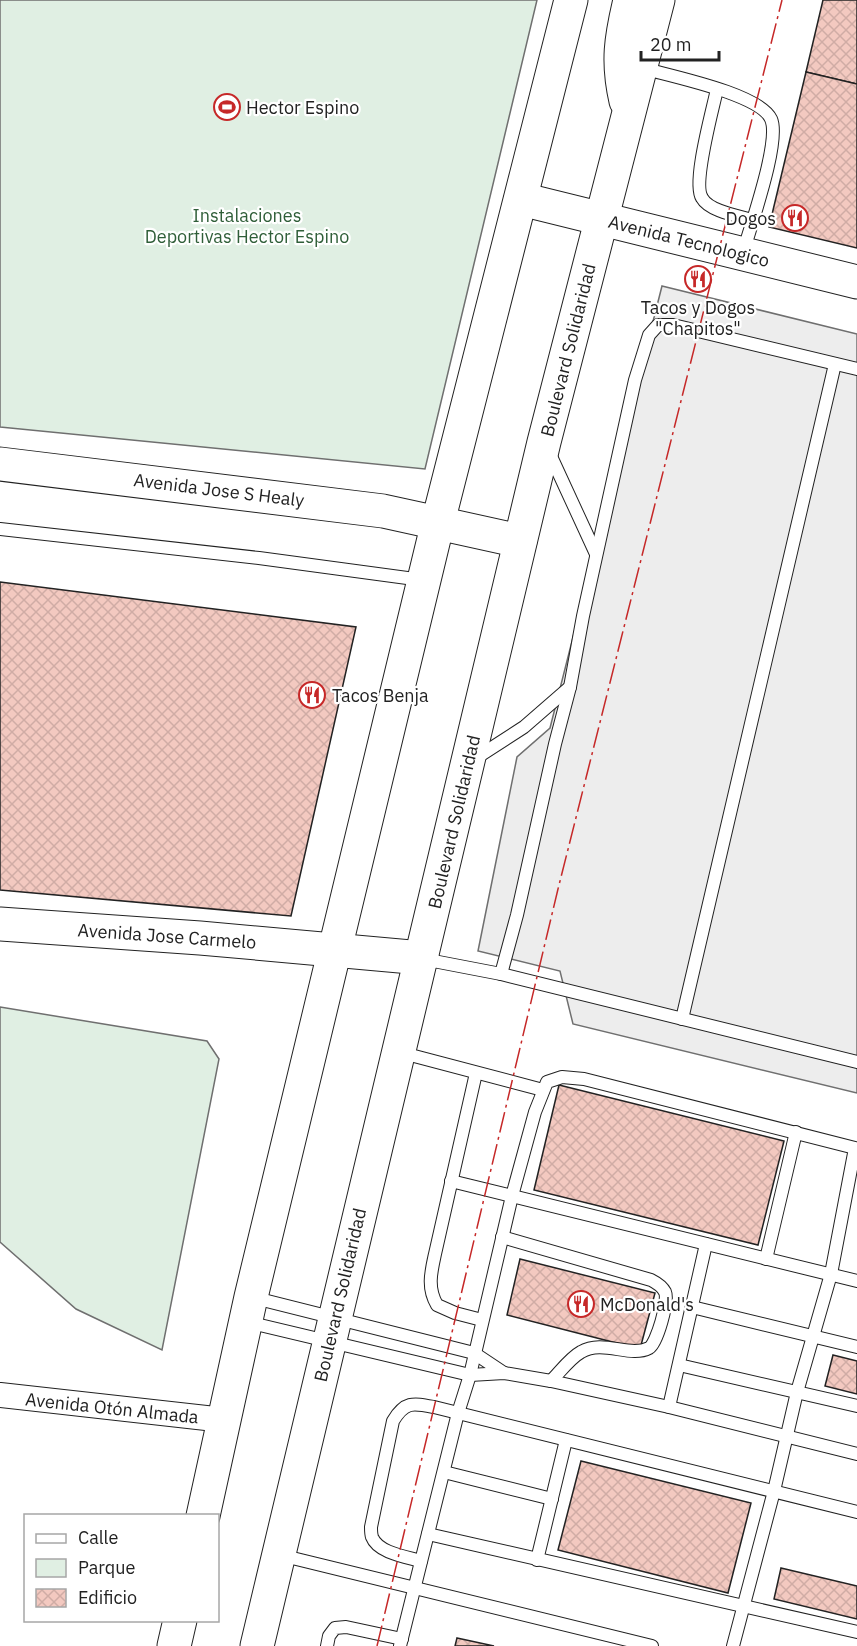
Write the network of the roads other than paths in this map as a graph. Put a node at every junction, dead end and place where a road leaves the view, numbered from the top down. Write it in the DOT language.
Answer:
graph roads {
  1 [pos="571,0"];
  2 [pos="639,2"];
  3 [pos="641,68"];
  4 [pos="717,89"];
  5 [pos="630,114"];
  6 [pos="521,199"];
  7 [pos="601,219"];
  8 [pos="752,220"];
  9 [pos="743,254"];
  10 [pos="857,282"];
  11 [pos="835,364"];
  12 [pos="857,369"];
  13 [pos="544,442"];
  14 [pos="0,464"];
  15 [pos="438,522"];
  16 [pos="0,529"];
  17 [pos="520,541"];
  18 [pos="596,554"];
  19 [pos="425,580"];
  20 [pos="570,687"];
  21 [pos="467,763"];
  22 [pos="0,924"];
  23 [pos="334,950"];
  24 [pos="422,958"];
  25 [pos="501,974"];
  26 [pos="682,1019"];
  27 [pos="399,1052"];
  28 [pos="857,1062"];
  29 [pos="476,1073"];
  30 [pos="543,1090"];
  31 [pos="796,1132"];
  32 [pos="451,1181"];
  33 [pos="512,1196"];
  34 [pos="502,1237"];
  35 [pos="706,1244"];
  36 [pos="766,1259"];
  37 [pos="831,1274"];
  38 [pos="857,1281"];
  39 [pos="692,1307"];
  40 [pos="248,1310"];
  41 [pos="482,1320"];
  42 [pos="331,1330"];
  43 [pos="813,1336"];
  44 [pos="857,1347"];
  45 [pos="474,1353"];
  46 [pos="679,1365"];
  47 [pos="504,1373"];
  48 [pos="470,1375"];
  49 [pos="551,1381"];
  50 [pos="797,1392"];
  51 [pos="0,1395"];
  52 [pos="857,1406"];
  53 [pos="669,1407"];
  54 [pos="458,1413"];
  55 [pos="224,1420"];
  56 [pos="787,1437"];
  57 [pos="566,1440"];
  58 [pos="857,1454"];
  59 [pos="444,1473"];
  60 [pos="774,1491"];
  61 [pos="552,1499"];
  62 [pos="857,1512"];
  63 [pos="203,1514"];
  64 [pos="428,1534"];
  65 [pos="279,1554"];
  66 [pos="537,1560"];
  67 [pos="421,1561"];
  68 [pos="414,1588"];
  69 [pos="743,1605"];
  70 [pos="180,1622"];
  71 [pos="857,1632"];
  72 [pos="401,1643"];
  73 [pos="174,1646"];
  74 [pos="257,1646"];
  75 [pos="327,1646"];
  76 [pos="652,1646"];
  77 [pos="733,1646"];
  1 -- 6 [label="main road"];
  2 -- 3 [label="main road, Boulevard Solidaridad"];
  2 -- 5 [label="main road"];
  3 -- 4 [label="lane"];
  3 -- 5 [label="main road, Boulevard Solidaridad"];
  4 -- 8 [label="lane"];
  4 -- 8 [label="lane"];
  5 -- 7 [label="main road, Boulevard Solidaridad"];
  6 -- 7 [label="main road, Avenida Tecnologico"];
  6 -- 15 [label="main road"];
  7 -- 9 [label="main road, Avenida Tecnologico"];
  7 -- 13 [label="main road, Boulevard Solidaridad"];
  8 -- 9 [label="lane"];
  9 -- 10 [label="main road, Avenida Tecnologico"];
  11 -- 12 [label="lane"];
  11 -- 18 [label="lane"];
  11 -- 26 [label="lane"];
  13 -- 17 [label="main road, Boulevard Solidaridad"];
  13 -- 18 [label="lane"];
  14 -- 15 [label="main road, Avenida Jose S Healy"];
  15 -- 17 [label="main road, Avenida Jose S Healy"];
  15 -- 19 [label="main road"];
  16 -- 19 [label="lane"];
  17 -- 21 [label="main road, Boulevard Solidaridad"];
  18 -- 20 [label="lane"];
  19 -- 23 [label="main road"];
  20 -- 21 [label="lane"];
  20 -- 25 [label="lane"];
  21 -- 24 [label="main road, Boulevard Solidaridad"];
  22 -- 23 [label="main road, Avenida Jose Carmelo"];
  23 -- 24 [label="main road, Avenida Jose Carmelo"];
  23 -- 40 [label="main road"];
  24 -- 25 [label="lane"];
  24 -- 27 [label="main road, Boulevard Solidaridad"];
  25 -- 26 [label="lane"];
  26 -- 28 [label="lane"];
  27 -- 29 [label="lane"];
  27 -- 42 [label="main road, Boulevard Solidaridad"];
  29 -- 30 [label="lane"];
  29 -- 32 [label="lane"];
  30 -- 31 [label="lane"];
  30 -- 33 [label="lane"];
  31 -- 36 [label="lane"];
  31 -- 37 [label="lane"];
  32 -- 33 [label="lane"];
  32 -- 41 [label="lane"];
  33 -- 34 [label="lane"];
  33 -- 35 [label="lane"];
  34 -- 41 [label="lane"];
  34 -- 49 [label="lane"];
  35 -- 36 [label="lane"];
  35 -- 39 [label="lane"];
  36 -- 37 [label="lane"];
  37 -- 38 [label="lane"];
  37 -- 43 [label="lane"];
  39 -- 43 [label="lane"];
  39 -- 46 [label="lane"];
  40 -- 42 [label="lane"];
  40 -- 42 [label="lane"];
  40 -- 55 [label="main road"];
  41 -- 45 [label="lane"];
  42 -- 45 [label="lane"];
  42 -- 48 [label="lane"];
  42 -- 65 [label="main road, Boulevard Solidaridad"];
  43 -- 44 [label="lane"];
  43 -- 50 [label="lane"];
  45 -- 47 [label="lane"];
  45 -- 48 [label="lane"];
  46 -- 50 [label="lane"];
  46 -- 53 [label="lane"];
  47 -- 48 [label="lane"];
  47 -- 49 [label="lane"];
  48 -- 54 [label="lane"];
  49 -- 53 [label="lane"];
  50 -- 52 [label="lane"];
  50 -- 56 [label="lane"];
  51 -- 55 [label="street, Avenida Otón Almada"];
  53 -- 56 [label="lane"];
  54 -- 57 [label="lane"];
  54 -- 59 [label="lane"];
  54 -- 67 [label="lane"];
  55 -- 63 [label="main road"];
  56 -- 58 [label="lane"];
  56 -- 60 [label="lane"];
  57 -- 60 [label="lane"];
  57 -- 61 [label="lane"];
  59 -- 61 [label="lane"];
  59 -- 64 [label="lane"];
  60 -- 62 [label="lane"];
  60 -- 69 [label="lane"];
  61 -- 66 [label="lane"];
  64 -- 66 [label="lane"];
  64 -- 67 [label="lane"];
  65 -- 68 [label="lane"];
  65 -- 74 [label="main road, Boulevard Solidaridad"];
  66 -- 69 [label="lane"];
  67 -- 68 [label="lane"];
  68 -- 72 [label="lane"];
  68 -- 76 [label="lane"];
  69 -- 71 [label="lane"];
  69 -- 77 [label="lane"];
  70 -- 73 [label="main road"];
  72 -- 75 [label="lane"];
}
